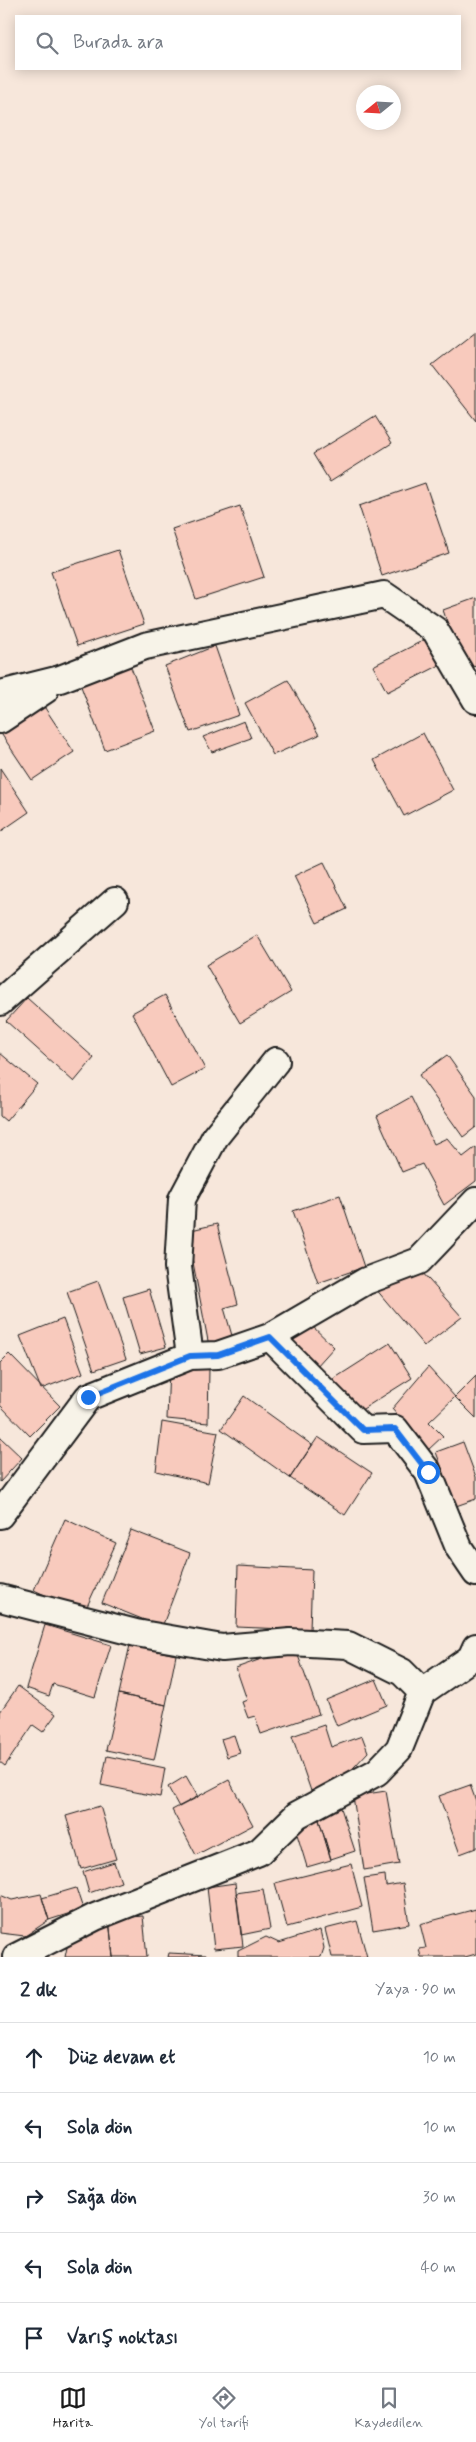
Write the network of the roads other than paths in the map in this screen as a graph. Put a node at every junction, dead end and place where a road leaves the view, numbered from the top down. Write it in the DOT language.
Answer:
graph roads {
  1 [pos="60,679"];
  2 [pos="0,694"];
  3 [pos="476,700"];
  4 [pos="0,720"];
  5 [pos="115,901"];
  6 [pos="0,1002"];
  7 [pos="276,1061"];
  8 [pos="476,1201"];
  9 [pos="270,1337"];
  10 [pos="190,1356"];
  11 [pos="0,1515"];
  12 [pos="476,1573"];
  13 [pos="0,1598"];
  14 [pos="476,1647"];
  15 [pos="422,1692"];
  16 [pos="16,1957"];
  1 -- 2 [label="street"];
  1 -- 3 [label="street"];
  1 -- 4 [label="street"];
  5 -- 6 [label="street"];
  7 -- 10 [label="street"];
  8 -- 9 [label="street"];
  9 -- 10 [label="street"];
  9 -- 12 [label="street"];
  10 -- 11 [label="street"];
  13 -- 15 [label="street"];
  14 -- 15 [label="street"];
  15 -- 16 [label="street"];
}
